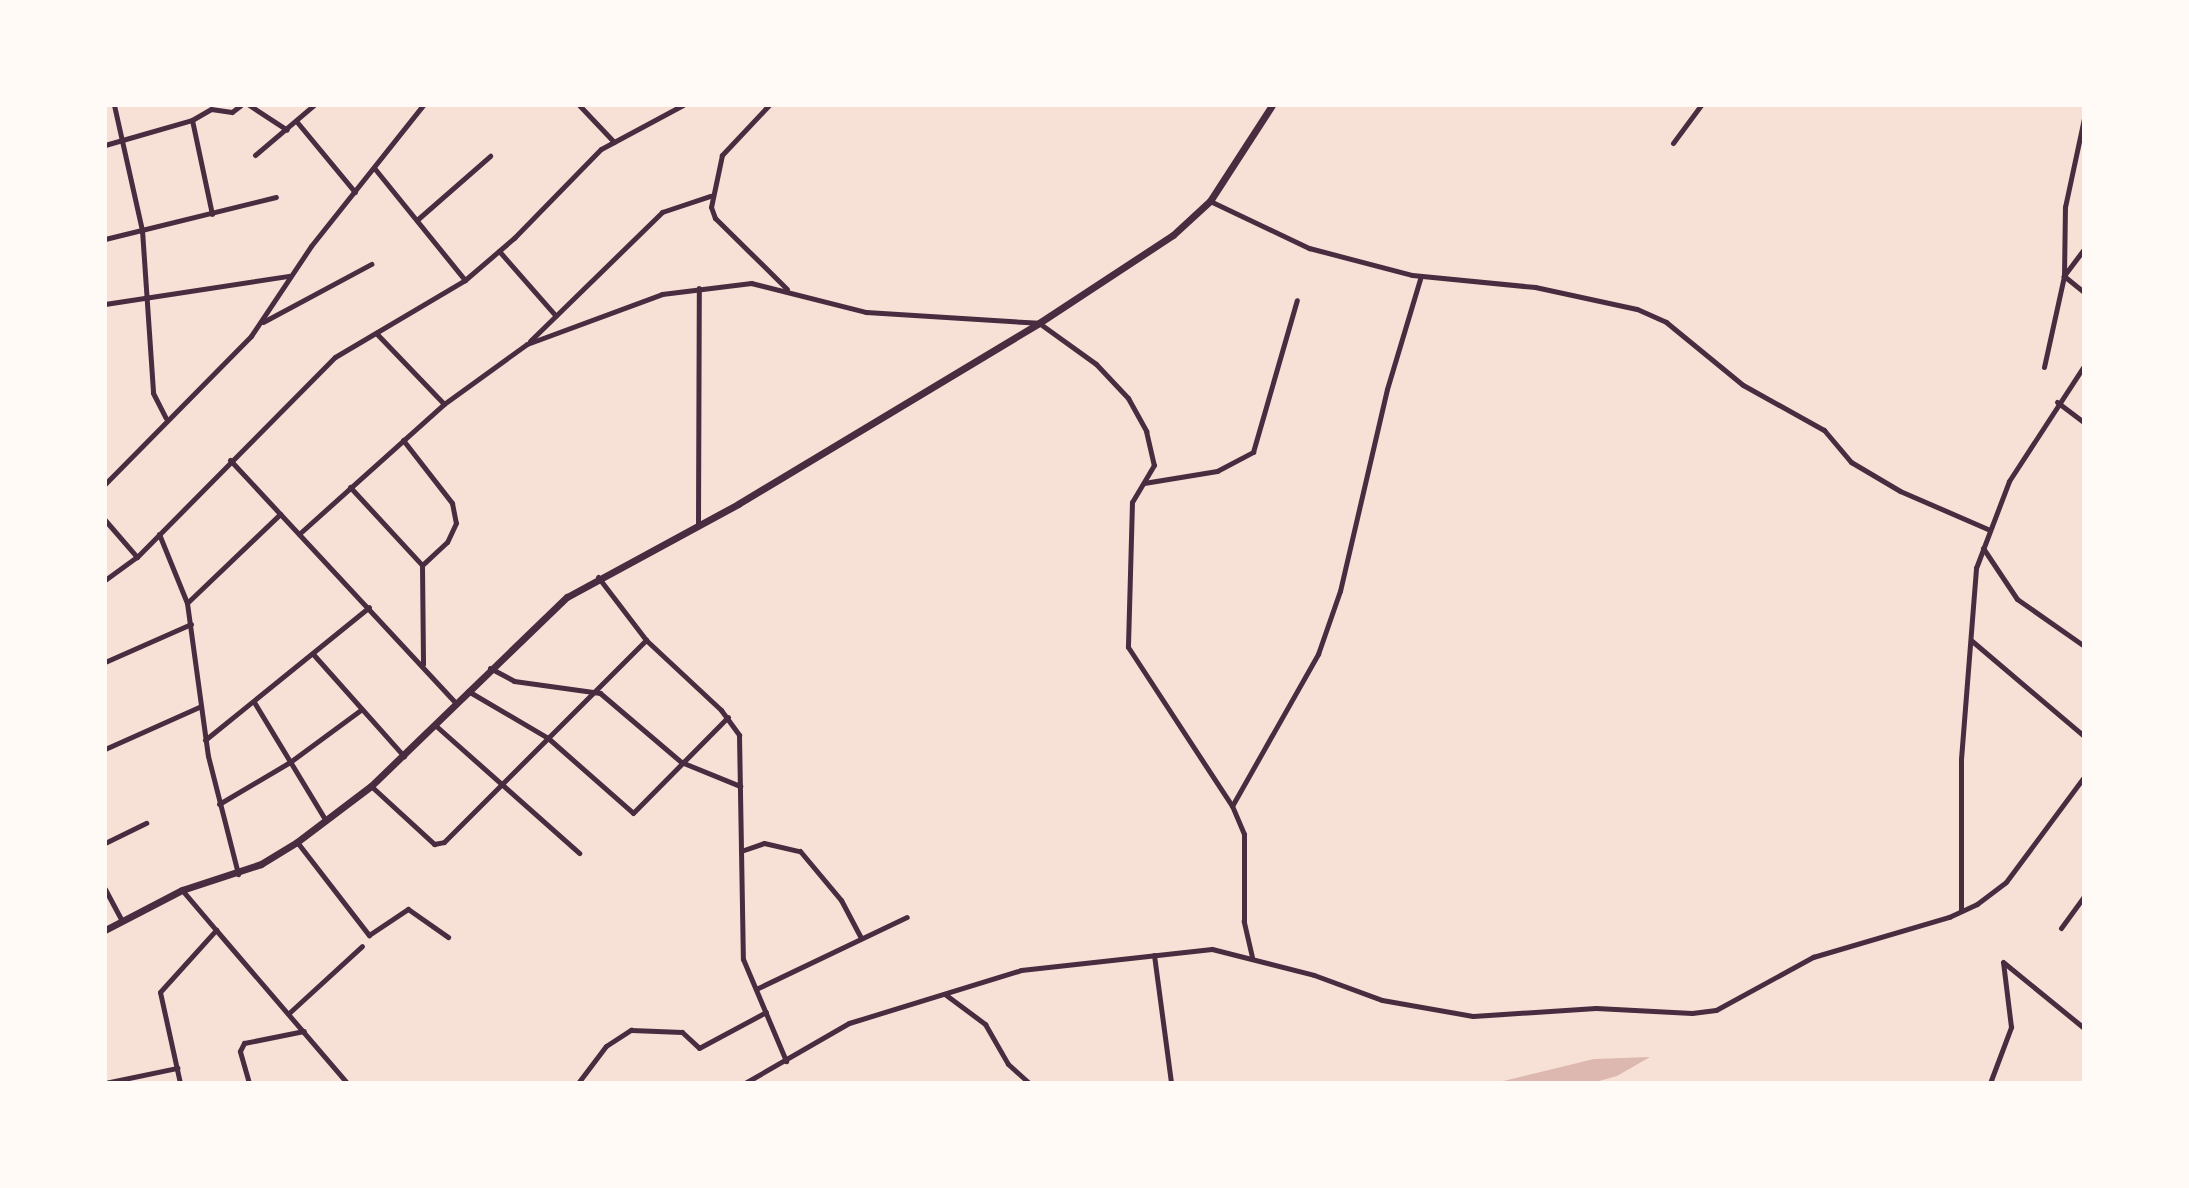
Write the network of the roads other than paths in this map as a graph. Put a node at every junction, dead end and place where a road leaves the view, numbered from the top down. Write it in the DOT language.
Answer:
graph roads {
  1 [pos="114,105"];
  2 [pos="241,105"];
  3 [pos="249,105"];
  4 [pos="314,105"];
  5 [pos="423,105"];
  6 [pos="579,105"];
  7 [pos="683,105"];
  8 [pos="769,105"];
  9 [pos="1272,105"];
  10 [pos="1701,105"];
  11 [pos="218,107"];
  12 [pos="2084,118"];
  13 [pos="192,120"];
  14 [pos="297,122"];
  15 [pos="287,130"];
  16 [pos="125,141"];
  17 [pos="614,142"];
  18 [pos="1673,143"];
  19 [pos="105,145"];
  20 [pos="255,155"];
  21 [pos="490,156"];
  22 [pos="375,169"];
  23 [pos="355,192"];
  24 [pos="710,196"];
  25 [pos="276,197"];
  26 [pos="1210,201"];
  27 [pos="212,214"];
  28 [pos="418,219"];
  29 [pos="142,230"];
  30 [pos="105,239"];
  31 [pos="2084,248"];
  32 [pos="499,251"];
  33 [pos="371,264"];
  34 [pos="289,276"];
  35 [pos="1421,276"];
  36 [pos="2064,276"];
  37 [pos="464,280"];
  38 [pos="699,288"];
  39 [pos="789,291"];
  40 [pos="2084,292"];
  41 [pos="145,297"];
  42 [pos="1297,300"];
  43 [pos="105,304"];
  44 [pos="556,316"];
  45 [pos="1039,323"];
  46 [pos="260,324"];
  47 [pos="376,333"];
  48 [pos="527,344"];
  49 [pos="2084,366"];
  50 [pos="2044,367"];
  51 [pos="2057,402"];
  52 [pos="443,404"];
  53 [pos="166,418"];
  54 [pos="2084,422"];
  55 [pos="403,440"];
  56 [pos="230,460"];
  57 [pos="1144,483"];
  58 [pos="105,484"];
  59 [pos="350,487"];
  60 [pos="280,514"];
  61 [pos="105,520"];
  62 [pos="698,526"];
  63 [pos="1990,530"];
  64 [pos="159,534"];
  65 [pos="299,534"];
  66 [pos="1983,548"];
  67 [pos="137,557"];
  68 [pos="422,565"];
  69 [pos="598,577"];
  70 [pos="105,580"];
  71 [pos="187,603"];
  72 [pos="369,607"];
  73 [pos="191,624"];
  74 [pos="646,639"];
  75 [pos="1972,640"];
  76 [pos="2084,646"];
  77 [pos="313,654"];
  78 [pos="105,662"];
  79 [pos="423,664"];
  80 [pos="490,668"];
  81 [pos="468,691"];
  82 [pos="594,691"];
  83 [pos="254,702"];
  84 [pos="456,703"];
  85 [pos="200,707"];
  86 [pos="362,709"];
  87 [pos="727,717"];
  88 [pos="435,725"];
  89 [pos="2084,736"];
  90 [pos="548,738"];
  91 [pos="205,740"];
  92 [pos="105,749"];
  93 [pos="404,756"];
  94 [pos="290,762"];
  95 [pos="681,762"];
  96 [pos="2084,776"];
  97 [pos="502,783"];
  98 [pos="371,786"];
  99 [pos="740,786"];
  100 [pos="219,804"];
  101 [pos="1231,806"];
  102 [pos="326,821"];
  103 [pos="146,823"];
  104 [pos="297,842"];
  105 [pos="105,843"];
  106 [pos="741,851"];
  107 [pos="579,853"];
  108 [pos="239,874"];
  109 [pos="105,889"];
  110 [pos="182,890"];
  111 [pos="2084,896"];
  112 [pos="1961,911"];
  113 [pos="907,918"];
  114 [pos="122,921"];
  115 [pos="2061,928"];
  116 [pos="105,930"];
  117 [pos="216,930"];
  118 [pos="447,937"];
  119 [pos="861,938"];
  120 [pos="362,946"];
  121 [pos="1154,955"];
  122 [pos="1252,957"];
  123 [pos="756,989"];
  124 [pos="946,995"];
  125 [pos="766,1012"];
  126 [pos="289,1013"];
  127 [pos="2083,1026"];
  128 [pos="304,1031"];
  129 [pos="786,1062"];
  130 [pos="177,1068"];
  131 [pos="105,1083"];
  132 [pos="180,1083"];
  133 [pos="249,1083"];
  134 [pos="347,1083"];
  135 [pos="578,1083"];
  136 [pos="745,1083"];
  137 [pos="1029,1083"];
  138 [pos="1171,1083"];
  139 [pos="1990,1083"];
  1 -- 16 [label="street"];
  2 -- 11 [label="street"];
  3 -- 15 [label="street"];
  4 -- 14 [label="street"];
  5 -- 22 [label="street"];
  6 -- 17 [label="street"];
  7 -- 17 [label="street"];
  8 -- 24 [label="street"];
  9 -- 26 [label="street"];
  10 -- 18 [label="street"];
  11 -- 13 [label="street"];
  12 -- 36 [label="street"];
  13 -- 16 [label="street"];
  13 -- 27 [label="street"];
  14 -- 15 [label="street"];
  14 -- 23 [label="street"];
  15 -- 20 [label="street"];
  16 -- 19 [label="street"];
  16 -- 29 [label="street"];
  17 -- 32 [label="street"];
  21 -- 28 [label="street"];
  22 -- 23 [label="street"];
  22 -- 28 [label="street"];
  23 -- 34 [label="street"];
  24 -- 39 [label="street"];
  24 -- 44 [label="street"];
  25 -- 27 [label="street"];
  26 -- 35 [label="street"];
  26 -- 45 [label="street"];
  27 -- 29 [label="street"];
  28 -- 37 [label="street"];
  29 -- 30 [label="street"];
  29 -- 41 [label="street"];
  31 -- 36 [label="street"];
  32 -- 37 [label="street"];
  32 -- 44 [label="street"];
  33 -- 46 [label="street"];
  34 -- 41 [label="street"];
  34 -- 46 [label="street"];
  35 -- 63 [label="street"];
  35 -- 101 [label="street"];
  36 -- 40 [label="street"];
  36 -- 50 [label="street"];
  37 -- 47 [label="street"];
  38 -- 39 [label="street"];
  38 -- 48 [label="street"];
  38 -- 62 [label="street"];
  39 -- 45 [label="street"];
  41 -- 43 [label="street"];
  41 -- 53 [label="street"];
  42 -- 57 [label="street"];
  44 -- 48 [label="street"];
  45 -- 57 [label="street"];
  45 -- 62 [label="street"];
  46 -- 53 [label="street"];
  47 -- 52 [label="street"];
  47 -- 56 [label="street"];
  48 -- 52 [label="street"];
  49 -- 51 [label="street"];
  51 -- 54 [label="street"];
  51 -- 63 [label="street"];
  52 -- 55 [label="street"];
  53 -- 58 [label="street"];
  55 -- 59 [label="street"];
  55 -- 68 [label="street"];
  56 -- 60 [label="street"];
  56 -- 64 [label="street"];
  57 -- 101 [label="street"];
  59 -- 65 [label="street"];
  59 -- 68 [label="street"];
  60 -- 65 [label="street"];
  60 -- 71 [label="street"];
  61 -- 67 [label="street"];
  62 -- 69 [label="street"];
  63 -- 66 [label="street"];
  64 -- 67 [label="street"];
  64 -- 71 [label="street"];
  65 -- 72 [label="street"];
  66 -- 75 [label="street"];
  66 -- 76 [label="street"];
  67 -- 70 [label="street"];
  68 -- 79 [label="street"];
  69 -- 74 [label="street"];
  69 -- 80 [label="street"];
  71 -- 73 [label="street"];
  72 -- 77 [label="street"];
  72 -- 79 [label="street"];
  73 -- 78 [label="street"];
  73 -- 85 [label="street"];
  74 -- 82 [label="street"];
  74 -- 87 [label="street"];
  75 -- 89 [label="street"];
  75 -- 112 [label="street"];
  77 -- 83 [label="street"];
  77 -- 86 [label="street"];
  79 -- 84 [label="street"];
  80 -- 81 [label="street"];
  80 -- 82 [label="street"];
  81 -- 84 [label="street"];
  81 -- 90 [label="street"];
  82 -- 90 [label="street"];
  82 -- 95 [label="street"];
  83 -- 91 [label="street"];
  83 -- 94 [label="street"];
  84 -- 88 [label="street"];
  85 -- 91 [label="street"];
  85 -- 92 [label="street"];
  86 -- 93 [label="street"];
  86 -- 94 [label="street"];
  87 -- 95 [label="street"];
  87 -- 99 [label="street"];
  88 -- 93 [label="street"];
  88 -- 97 [label="street"];
  90 -- 95 [label="street"];
  90 -- 97 [label="street"];
  91 -- 100 [label="street"];
  93 -- 98 [label="street"];
  94 -- 100 [label="street"];
  94 -- 102 [label="street"];
  95 -- 99 [label="street"];
  96 -- 112 [label="street"];
  97 -- 98 [label="street"];
  97 -- 107 [label="street"];
  98 -- 102 [label="street"];
  99 -- 106 [label="street"];
  100 -- 108 [label="street"];
  101 -- 122 [label="street"];
  102 -- 104 [label="street"];
  103 -- 105 [label="street"];
  104 -- 108 [label="street"];
  104 -- 118 [label="street"];
  106 -- 119 [label="street"];
  106 -- 123 [label="street"];
  108 -- 110 [label="street"];
  109 -- 114 [label="street"];
  110 -- 114 [label="street"];
  110 -- 117 [label="street"];
  111 -- 115 [label="street"];
  112 -- 122 [label="street"];
  113 -- 119 [label="street"];
  114 -- 116 [label="street"];
  117 -- 126 [label="street"];
  117 -- 130 [label="street"];
  119 -- 123 [label="street"];
  120 -- 126 [label="street"];
  121 -- 122 [label="street"];
  121 -- 124 [label="street"];
  121 -- 138 [label="street"];
  123 -- 125 [label="street"];
  124 -- 129 [label="street"];
  124 -- 137 [label="street"];
  125 -- 129 [label="street"];
  125 -- 135 [label="street"];
  126 -- 128 [label="street"];
  127 -- 139 [label="street"];
  128 -- 133 [label="street"];
  128 -- 134 [label="street"];
  129 -- 136 [label="street"];
  130 -- 131 [label="street"];
  130 -- 132 [label="street"];
}
